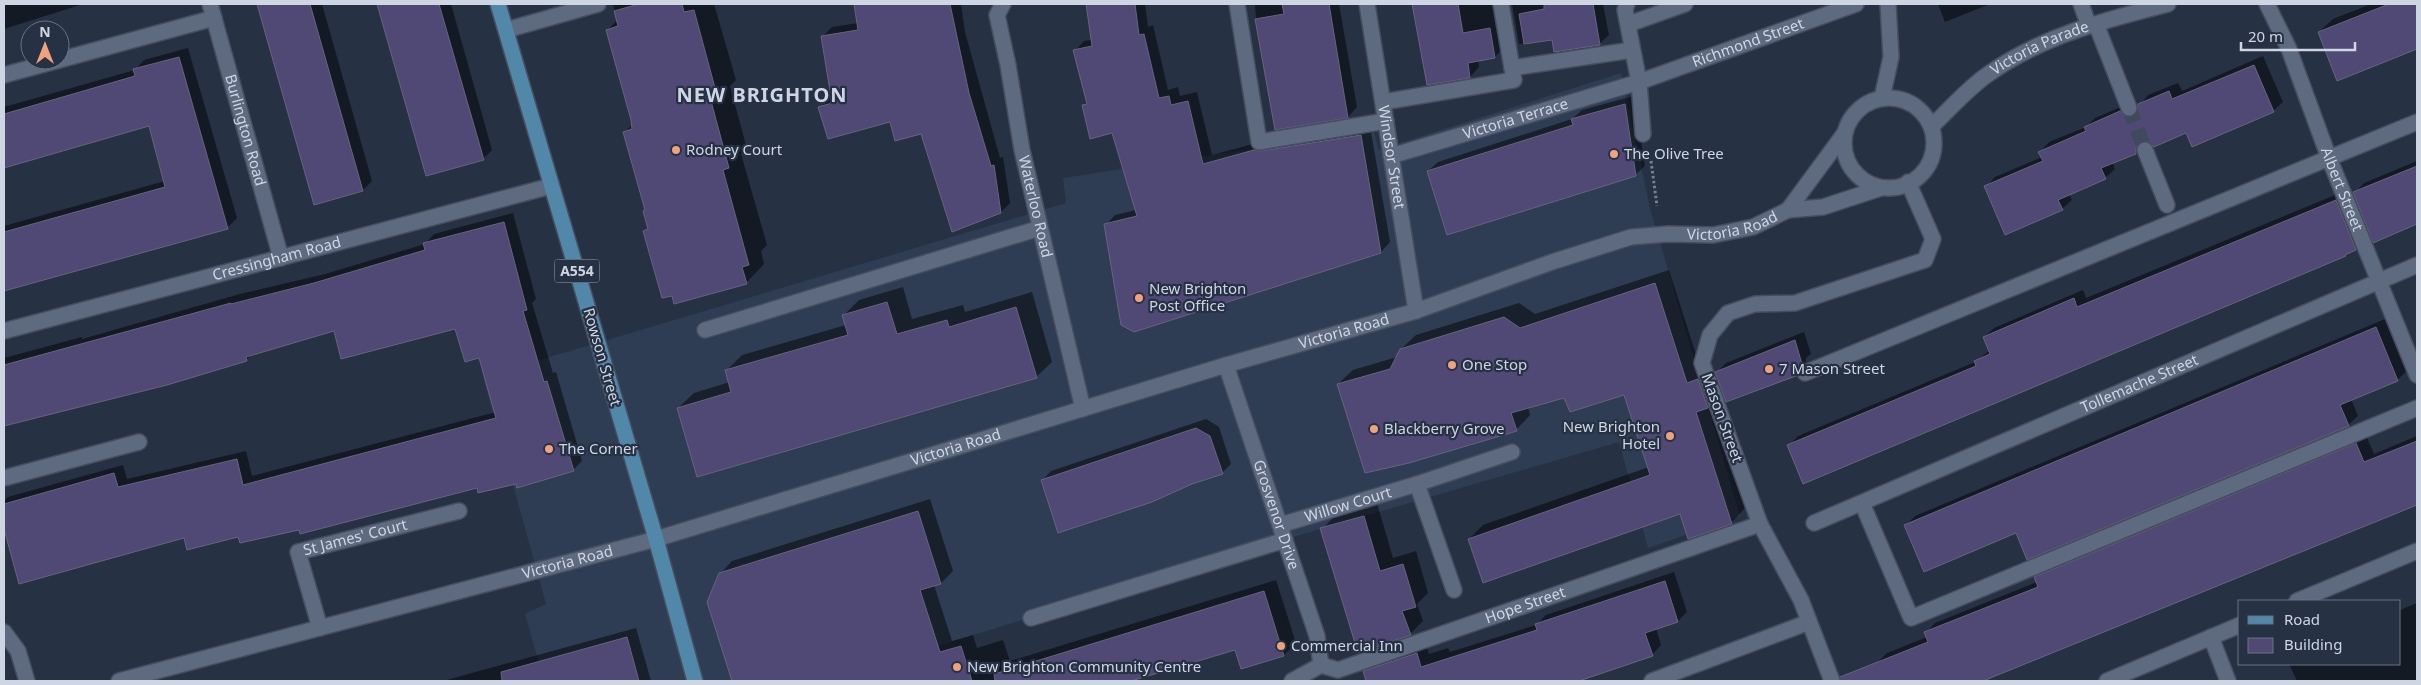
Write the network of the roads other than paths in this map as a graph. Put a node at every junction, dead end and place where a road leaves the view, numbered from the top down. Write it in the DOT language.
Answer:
graph roads {
  1 [pos="498,4"];
  2 [pos="598,4"];
  3 [pos="1003,4"];
  4 [pos="1237,4"];
  5 [pos="1367,4"];
  6 [pos="1501,4"];
  7 [pos="1627,4"];
  8 [pos="1685,4"];
  9 [pos="1856,4"];
  10 [pos="1888,4"];
  11 [pos="2081,4"];
  12 [pos="2168,4"];
  13 [pos="2267,4"];
  14 [pos="212,11"];
  15 [pos="1629,24"];
  16 [pos="2093,25"];
  17 [pos="506,30"];
  18 [pos="1632,50"];
  19 [pos="1512,68"];
  20 [pos="4,76"];
  21 [pos="1639,82"];
  22 [pos="1882,98"];
  23 [pos="1383,102"];
  24 [pos="2129,108"];
  25 [pos="1386,121"];
  26 [pos="2417,122"];
  27 [pos="1931,127"];
  28 [pos="1643,134"];
  29 [pos="1844,134"];
  30 [pos="2145,150"];
  31 [pos="1391,156"];
  32 [pos="2329,158"];
  33 [pos="1908,182"];
  34 [pos="551,186"];
  35 [pos="1881,188"];
  36 [pos="2167,205"];
  37 [pos="1788,210"];
  38 [pos="1040,228"];
  39 [pos="281,258"];
  40 [pos="2417,265"];
  41 [pos="2379,280"];
  42 [pos="1416,311"];
  43 [pos="705,330"];
  44 [pos="4,331"];
  45 [pos="1226,365"];
  46 [pos="1805,373"];
  47 [pos="2417,375"];
  48 [pos="2417,408"];
  49 [pos="1083,409"];
  50 [pos="139,442"];
  51 [pos="1512,452"];
  52 [pos="4,478"];
  53 [pos="1417,484"];
  54 [pos="1862,503"];
  55 [pos="459,511"];
  56 [pos="1814,522"];
  57 [pos="1760,524"];
  58 [pos="1280,525"];
  59 [pos="656,539"];
  60 [pos="1285,540"];
  61 [pos="2417,551"];
  62 [pos="1454,590"];
  63 [pos="2299,600"];
  64 [pos="1030,618"];
  65 [pos="1809,622"];
  66 [pos="2238,626"];
  67 [pos="320,628"];
  68 [pos="4,632"];
  69 [pos="2211,637"];
  70 [pos="1321,665"];
  71 [pos="27,681"];
  72 [pos="119,681"];
  73 [pos="695,681"];
  74 [pos="1292,681"];
  75 [pos="1652,681"];
  76 [pos="1832,681"];
  77 [pos="2107,681"];
  78 [pos="2228,681"];
  1 -- 17 [label="main road, Rowson Street / A554"];
  2 -- 17 [label="street"];
  3 -- 38 [label="street, Waterloo Road"];
  4 -- 25 [label="street"];
  5 -- 23 [label="street, Windsor Street"];
  6 -- 19 [label="street"];
  7 -- 15 [label="street"];
  8 -- 15 [label="street"];
  9 -- 21 [label="street, Richmond Street"];
  10 -- 22 [label="street"];
  11 -- 16 [label="street"];
  12 -- 16 [label="street, Victoria Parade"];
  13 -- 32 [label="street, Albert Street"];
  14 -- 20 [label="street"];
  14 -- 39 [label="street, Burlington Road"];
  15 -- 18 [label="street"];
  16 -- 24 [label="street"];
  16 -- 27 [label="street, Victoria Parade"];
  17 -- 34 [label="main road, Rowson Street / A554"];
  18 -- 19 [label="street"];
  18 -- 21 [label="street"];
  19 -- 23 [label="street"];
  21 -- 28 [label="street"];
  21 -- 31 [label="street, Victoria Terrace"];
  22 -- 27 [label="street"];
  22 -- 29 [label="street"];
  23 -- 25 [label="street, Windsor Street"];
  25 -- 31 [label="street, Windsor Street"];
  26 -- 32 [label="street"];
  27 -- 33 [label="street"];
  29 -- 35 [label="street"];
  29 -- 37 [label="street, Victoria Road"];
  30 -- 36 [label="street"];
  31 -- 42 [label="street, Windsor Street"];
  32 -- 41 [label="street, Albert Street"];
  32 -- 46 [label="street"];
  33 -- 35 [label="street"];
  33 -- 57 [label="street, Mason Street"];
  34 -- 39 [label="street, Cressingham Road"];
  34 -- 59 [label="main road, Rowson Street / A554"];
  35 -- 37 [label="street, Victoria Road"];
  37 -- 42 [label="street, Victoria Road"];
  38 -- 43 [label="street"];
  38 -- 49 [label="street, Waterloo Road"];
  39 -- 44 [label="street, Cressingham Road"];
  40 -- 41 [label="street, Tollemache Street"];
  41 -- 47 [label="street, Albert Street"];
  41 -- 54 [label="street, Tollemache Street"];
  42 -- 45 [label="street, Victoria Road"];
  45 -- 49 [label="street, Victoria Road"];
  45 -- 58 [label="street, Grosvenor Drive"];
  48 -- 54 [label="street"];
  49 -- 59 [label="street, Victoria Road"];
  50 -- 52 [label="street"];
  51 -- 53 [label="street, Willow Court"];
  53 -- 58 [label="street, Willow Court"];
  53 -- 62 [label="street"];
  54 -- 56 [label="street, Tollemache Street"];
  55 -- 67 [label="street, St James' Court"];
  57 -- 65 [label="street, Mason Street"];
  57 -- 70 [label="street, Hope Street"];
  58 -- 60 [label="street, Grosvenor Drive"];
  59 -- 67 [label="street, Victoria Road"];
  59 -- 73 [label="main road, Rowson Street / A554"];
  60 -- 64 [label="street"];
  60 -- 70 [label="street, Grosvenor Drive"];
  61 -- 63 [label="street"];
  65 -- 75 [label="street"];
  65 -- 76 [label="street, Mason Street"];
  66 -- 69 [label="street"];
  67 -- 72 [label="street, Victoria Road"];
  68 -- 71 [label="street"];
  69 -- 77 [label="street"];
  69 -- 78 [label="street"];
  70 -- 74 [label="street"];
}
